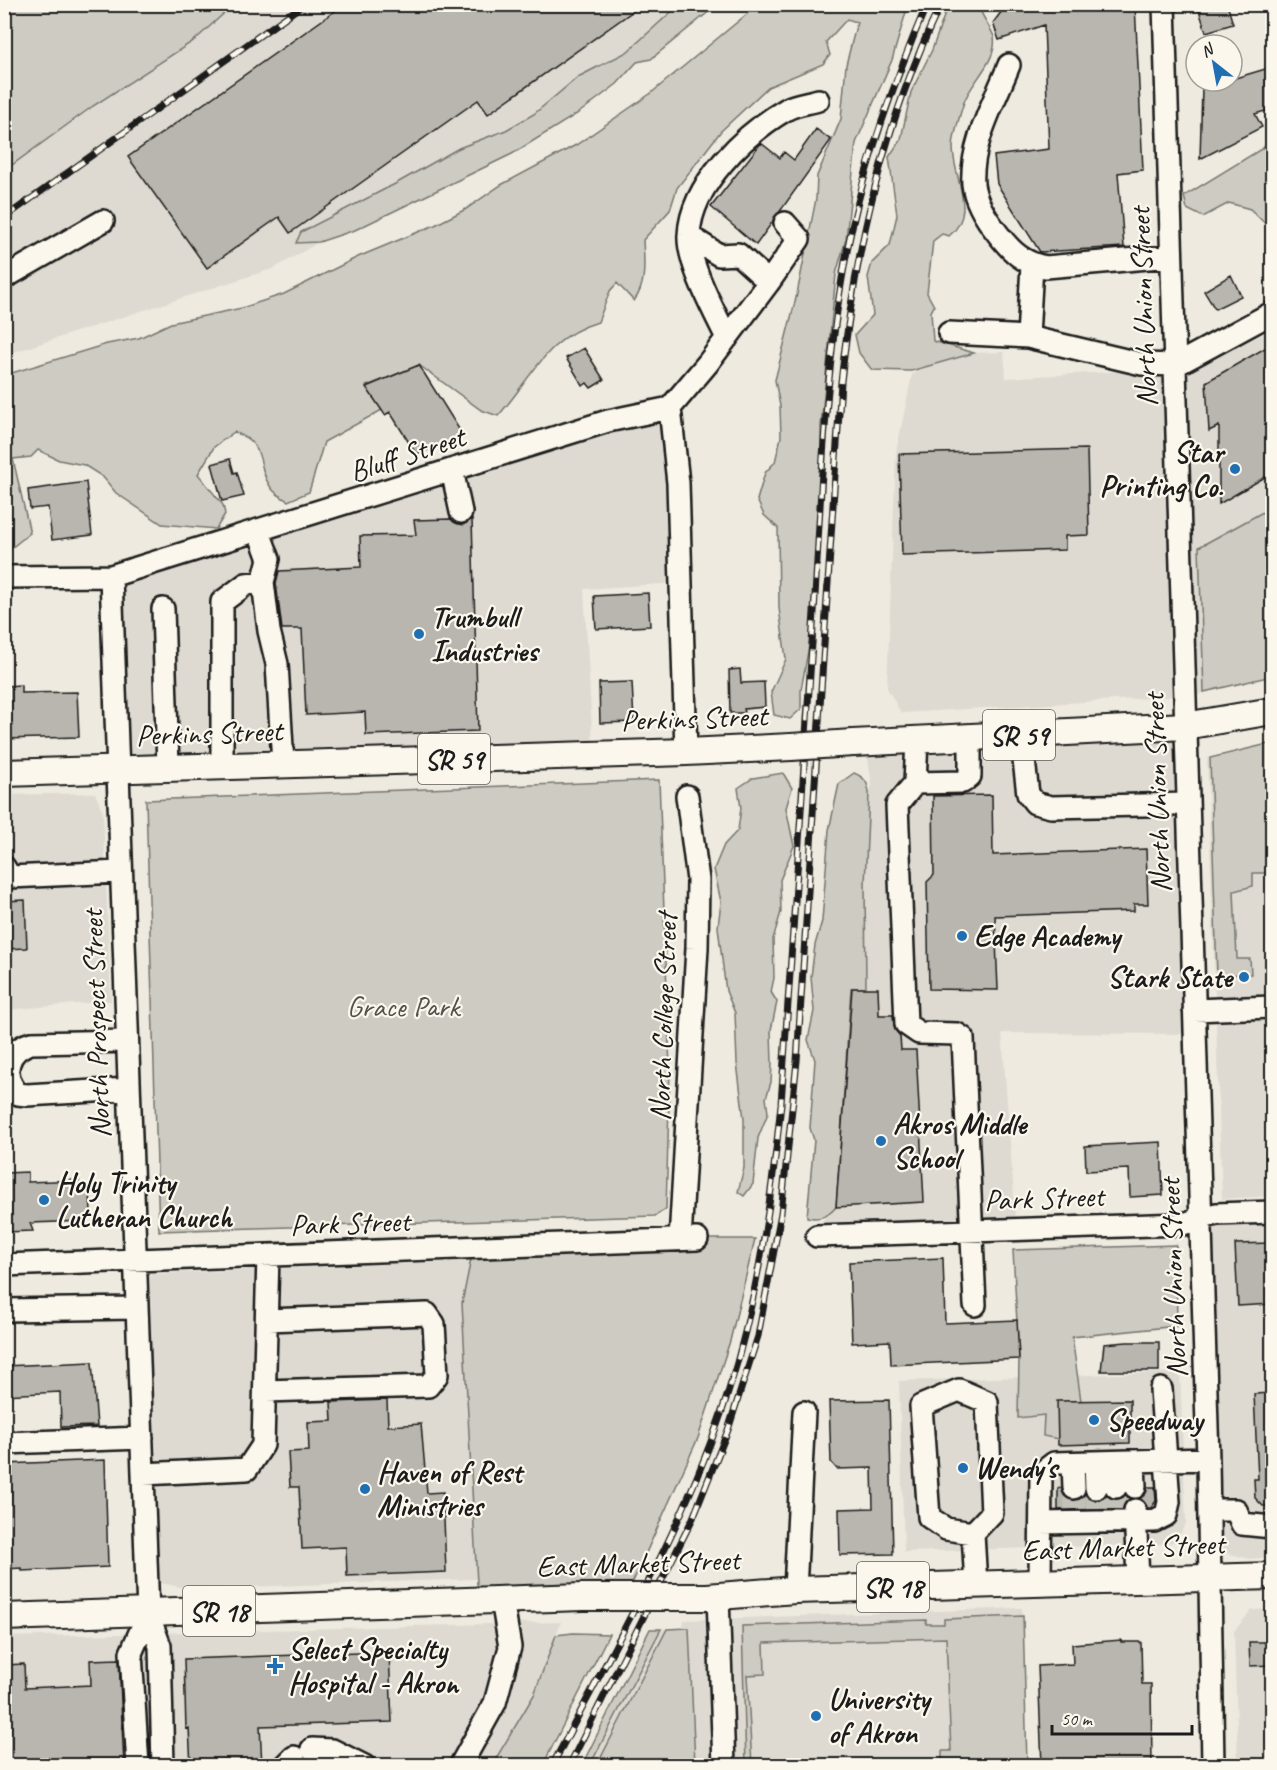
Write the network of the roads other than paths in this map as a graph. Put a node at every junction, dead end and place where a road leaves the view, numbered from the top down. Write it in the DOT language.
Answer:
graph roads {
  1 [pos="1164,4"];
  2 [pos="1009,65"];
  3 [pos="818,100"];
  4 [pos="103,221"];
  5 [pos="785,224"];
  6 [pos="689,236"];
  7 [pos="719,255"];
  8 [pos="1171,256"];
  9 [pos="1032,265"];
  10 [pos="4,278"];
  11 [pos="701,282"];
  12 [pos="769,282"];
  13 [pos="1272,313"];
  14 [pos="950,333"];
  15 [pos="1029,337"];
  16 [pos="727,338"];
  17 [pos="1176,365"];
  18 [pos="670,408"];
  19 [pos="452,470"];
  20 [pos="460,512"];
  21 [pos="259,532"];
  22 [pos="111,576"];
  23 [pos="4,577"];
  24 [pos="263,582"];
  25 [pos="163,609"];
  26 [pos="1272,711"];
  27 [pos="1185,726"];
  28 [pos="1021,735"];
  29 [pos="970,737"];
  30 [pos="917,740"];
  31 [pos="686,752"];
  32 [pos="283,764"];
  33 [pos="222,766"];
  34 [pos="168,767"];
  35 [pos="117,769"];
  36 [pos="4,773"];
  37 [pos="915,783"];
  38 [pos="687,796"];
  39 [pos="1188,804"];
  40 [pos="4,867"];
  41 [pos="120,872"];
  42 [pos="1272,1007"];
  43 [pos="1194,1010"];
  44 [pos="127,1041"];
  45 [pos="9,1051"];
  46 [pos="129,1089"];
  47 [pos="1272,1212"];
  48 [pos="1200,1218"];
  49 [pos="971,1231"];
  50 [pos="817,1236"];
  51 [pos="689,1239"];
  52 [pos="268,1256"];
  53 [pos="135,1260"];
  54 [pos="4,1265"];
  55 [pos="975,1305"];
  56 [pos="137,1308"];
  57 [pos="4,1310"];
  58 [pos="267,1320"];
  59 [pos="1161,1389"];
  60 [pos="265,1391"];
  61 [pos="804,1412"];
  62 [pos="142,1438"];
  63 [pos="4,1443"];
  64 [pos="1208,1459"];
  65 [pos="1167,1460"];
  66 [pos="1125,1461"];
  67 [pos="1095,1462"];
  68 [pos="1073,1463"];
  69 [pos="143,1474"];
  70 [pos="1074,1488"];
  71 [pos="1209,1510"];
  72 [pos="1116,1516"];
  73 [pos="1041,1523"];
  74 [pos="1272,1527"];
  75 [pos="973,1533"];
  76 [pos="1272,1576"];
  77 [pos="1210,1579"];
  78 [pos="1138,1580"];
  79 [pos="1040,1582"];
  80 [pos="976,1585"];
  81 [pos="795,1590"];
  82 [pos="712,1597"];
  83 [pos="502,1600"];
  84 [pos="148,1614"];
  85 [pos="4,1617"];
  86 [pos="297,1757"];
  87 [pos="138,1766"];
  88 [pos="163,1766"];
  89 [pos="364,1766"];
  90 [pos="460,1766"];
  91 [pos="724,1766"];
  92 [pos="1213,1766"];
  1 -- 8 [label="street, North Union Street"];
  2 -- 9 [label="street"];
  3 -- 6 [label="street"];
  4 -- 10 [label="street"];
  5 -- 12 [label="street"];
  6 -- 7 [label="street"];
  6 -- 11 [label="street"];
  7 -- 11 [label="street"];
  7 -- 12 [label="street"];
  8 -- 9 [label="street"];
  8 -- 17 [label="street, North Union Street"];
  9 -- 15 [label="street"];
  11 -- 16 [label="street"];
  12 -- 16 [label="street"];
  13 -- 17 [label="street"];
  14 -- 15 [label="street"];
  15 -- 17 [label="street"];
  16 -- 18 [label="street"];
  17 -- 27 [label="street, North Union Street"];
  18 -- 19 [label="street, Bluff Street"];
  18 -- 31 [label="street"];
  19 -- 20 [label="street"];
  19 -- 21 [label="street, Bluff Street"];
  21 -- 22 [label="street, Bluff Street"];
  21 -- 24 [label="street"];
  22 -- 23 [label="street, Bluff Street"];
  22 -- 35 [label="street, North Prospect Street"];
  24 -- 32 [label="street"];
  24 -- 33 [label="street"];
  25 -- 34 [label="street"];
  26 -- 27 [label="main road, Perkins Street / SR 59"];
  27 -- 28 [label="main road, Perkins Street / SR 59"];
  27 -- 39 [label="street, North Union Street"];
  28 -- 29 [label="main road, Perkins Street / SR 59"];
  28 -- 39 [label="street"];
  29 -- 30 [label="main road, Perkins Street / SR 59"];
  29 -- 37 [label="street"];
  30 -- 31 [label="main road, Perkins Street / SR 59, bridge"];
  30 -- 37 [label="street"];
  31 -- 32 [label="main road, Perkins Street / SR 59"];
  32 -- 33 [label="main road, Perkins Street / SR 59"];
  33 -- 34 [label="main road, Perkins Street / SR 59"];
  34 -- 35 [label="main road, Perkins Street / SR 59"];
  35 -- 36 [label="main road, SR 59"];
  35 -- 41 [label="street, North Prospect Street"];
  37 -- 49 [label="street"];
  38 -- 51 [label="street, North College Street"];
  39 -- 43 [label="street, North Union Street"];
  40 -- 41 [label="street"];
  41 -- 44 [label="street, North Prospect Street"];
  42 -- 43 [label="street"];
  43 -- 48 [label="street, North Union Street"];
  44 -- 45 [label="street"];
  44 -- 46 [label="street, North Prospect Street"];
  45 -- 46 [label="street"];
  46 -- 53 [label="street, North Prospect Street"];
  47 -- 48 [label="street, Park Street"];
  48 -- 49 [label="street, Park Street"];
  48 -- 64 [label="street, North Union Street"];
  49 -- 50 [label="street, Park Street"];
  49 -- 55 [label="street"];
  51 -- 52 [label="street, Park Street"];
  52 -- 53 [label="street, Park Street"];
  52 -- 58 [label="street"];
  53 -- 54 [label="street, Park Street"];
  53 -- 56 [label="street, North Prospect Street"];
  56 -- 57 [label="street"];
  56 -- 62 [label="street, North Prospect Street"];
  58 -- 60 [label="street"];
  58 -- 60 [label="street"];
  59 -- 65 [label="street"];
  60 -- 69 [label="street"];
  61 -- 81 [label="street"];
  62 -- 63 [label="street"];
  62 -- 69 [label="street, North Prospect Street"];
  64 -- 65 [label="street"];
  64 -- 71 [label="street, North Union Street"];
  65 -- 66 [label="street"];
  65 -- 72 [label="street"];
  66 -- 67 [label="street"];
  66 -- 67 [label="street"];
  67 -- 68 [label="street"];
  68 -- 70 [label="street"];
  68 -- 73 [label="street"];
  69 -- 84 [label="street, North Prospect Street"];
  71 -- 74 [label="street"];
  71 -- 77 [label="street, North Union Street"];
  72 -- 73 [label="street"];
  72 -- 78 [label="street"];
  73 -- 79 [label="street"];
  75 -- 75 [label="street"];
  75 -- 80 [label="street"];
  76 -- 77 [label="main road, East Market Street / SR 18"];
  77 -- 78 [label="main road, East Market Street / SR 18"];
  77 -- 92 [label="street, North Union Street"];
  78 -- 79 [label="main road, East Market Street / SR 18"];
  79 -- 80 [label="main road, East Market Street / SR 18"];
  80 -- 81 [label="main road, East Market Street / SR 18"];
  81 -- 82 [label="main road, East Market Street / SR 18"];
  82 -- 83 [label="main road, East Market Street / SR 18, bridge"];
  82 -- 91 [label="street"];
  83 -- 84 [label="main road, East Market Street / SR 18"];
  83 -- 90 [label="street"];
  84 -- 85 [label="main road, East Market Street / SR 18"];
  84 -- 87 [label="street"];
  84 -- 88 [label="street"];
  86 -- 89 [label="street"];
}
